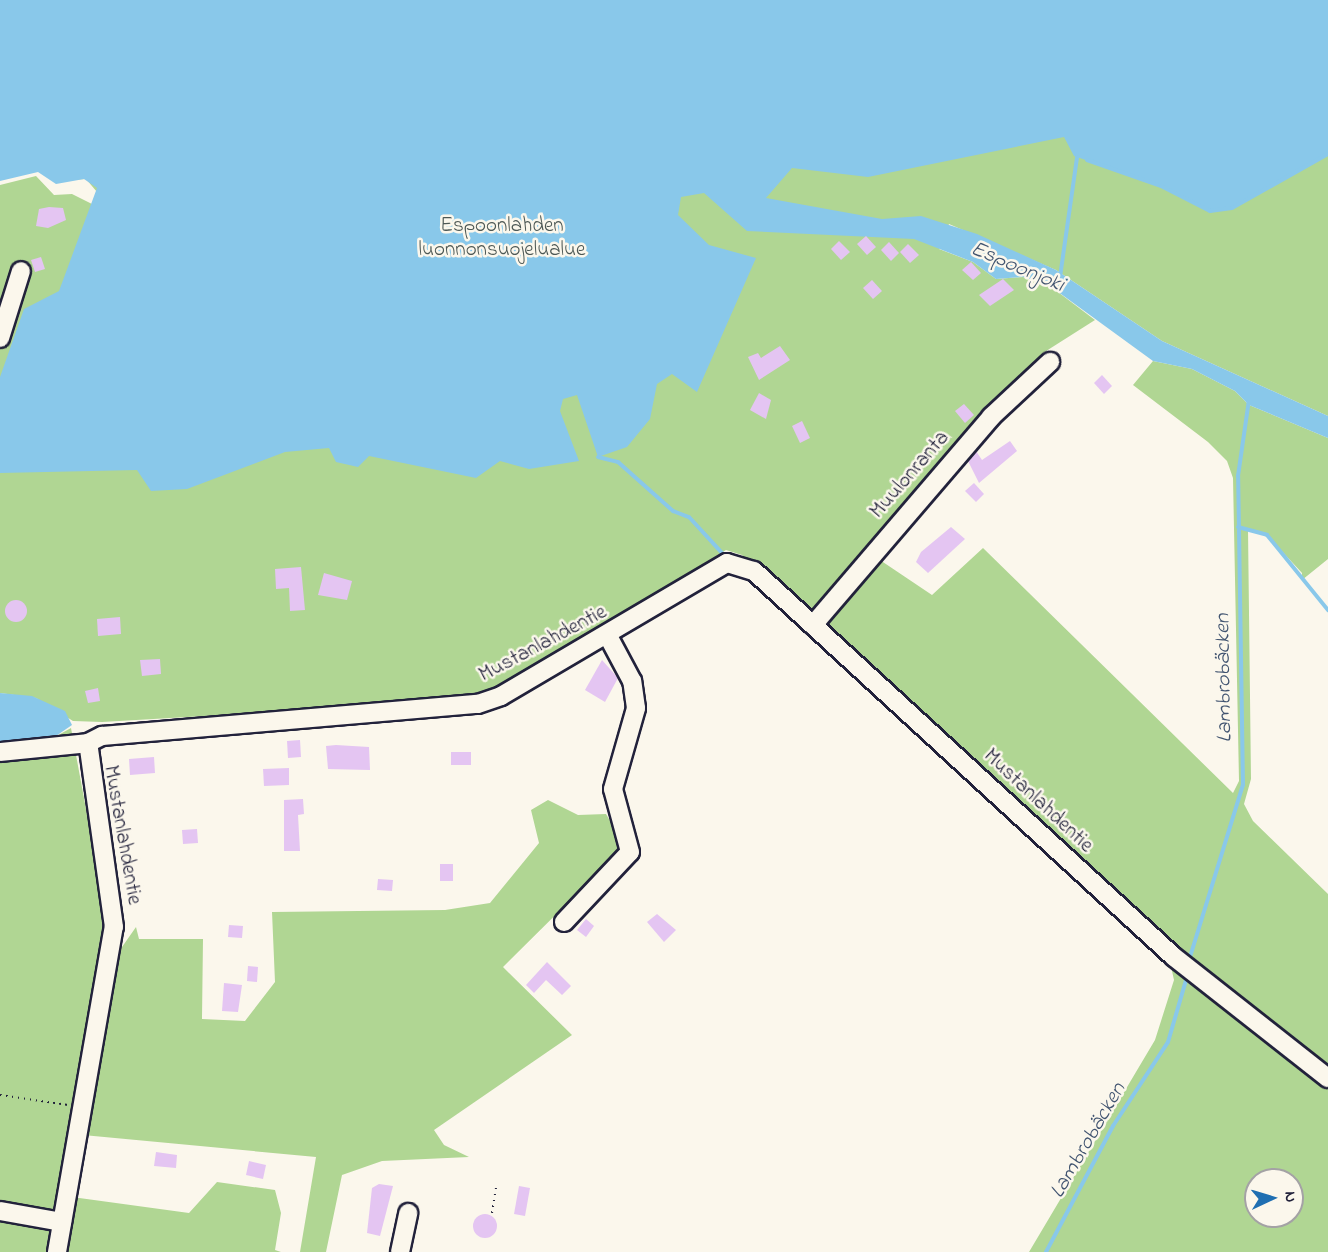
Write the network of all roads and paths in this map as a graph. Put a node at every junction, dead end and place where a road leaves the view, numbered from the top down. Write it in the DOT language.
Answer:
graph roads {
  1 [pos="21,271"];
  2 [pos="0,338"];
  3 [pos="1050,362"];
  4 [pos="813,625"];
  5 [pos="608,636"];
  6 [pos="88,743"];
  7 [pos="0,752"];
  8 [pos="564,922"];
  9 [pos="1328,1078"];
  10 [pos="0,1095"];
  11 [pos="82,1107"];
  12 [pos="496,1187"];
  13 [pos="0,1211"];
  14 [pos="492,1213"];
  15 [pos="408,1214"];
  16 [pos="62,1222"];
  17 [pos="57,1252"];
  18 [pos="400,1252"];
  1 -- 2 [label="street"];
  3 -- 4 [label="street, Muulonranta"];
  4 -- 5 [label="street, Mustanlahdentie"];
  4 -- 9 [label="street, Mustanlahdentie"];
  5 -- 6 [label="street, Mustanlahdentie"];
  5 -- 8 [label="street"];
  6 -- 7 [label="street"];
  6 -- 11 [label="street, Mustanlahdentie"];
  10 -- 11 [label="path"];
  11 -- 16 [label="street, Mustanlahdentie"];
  12 -- 14 [label="path"];
  13 -- 16 [label="street"];
  15 -- 18 [label="street"];
  16 -- 17 [label="street, Mustanlahdentie"];
}
